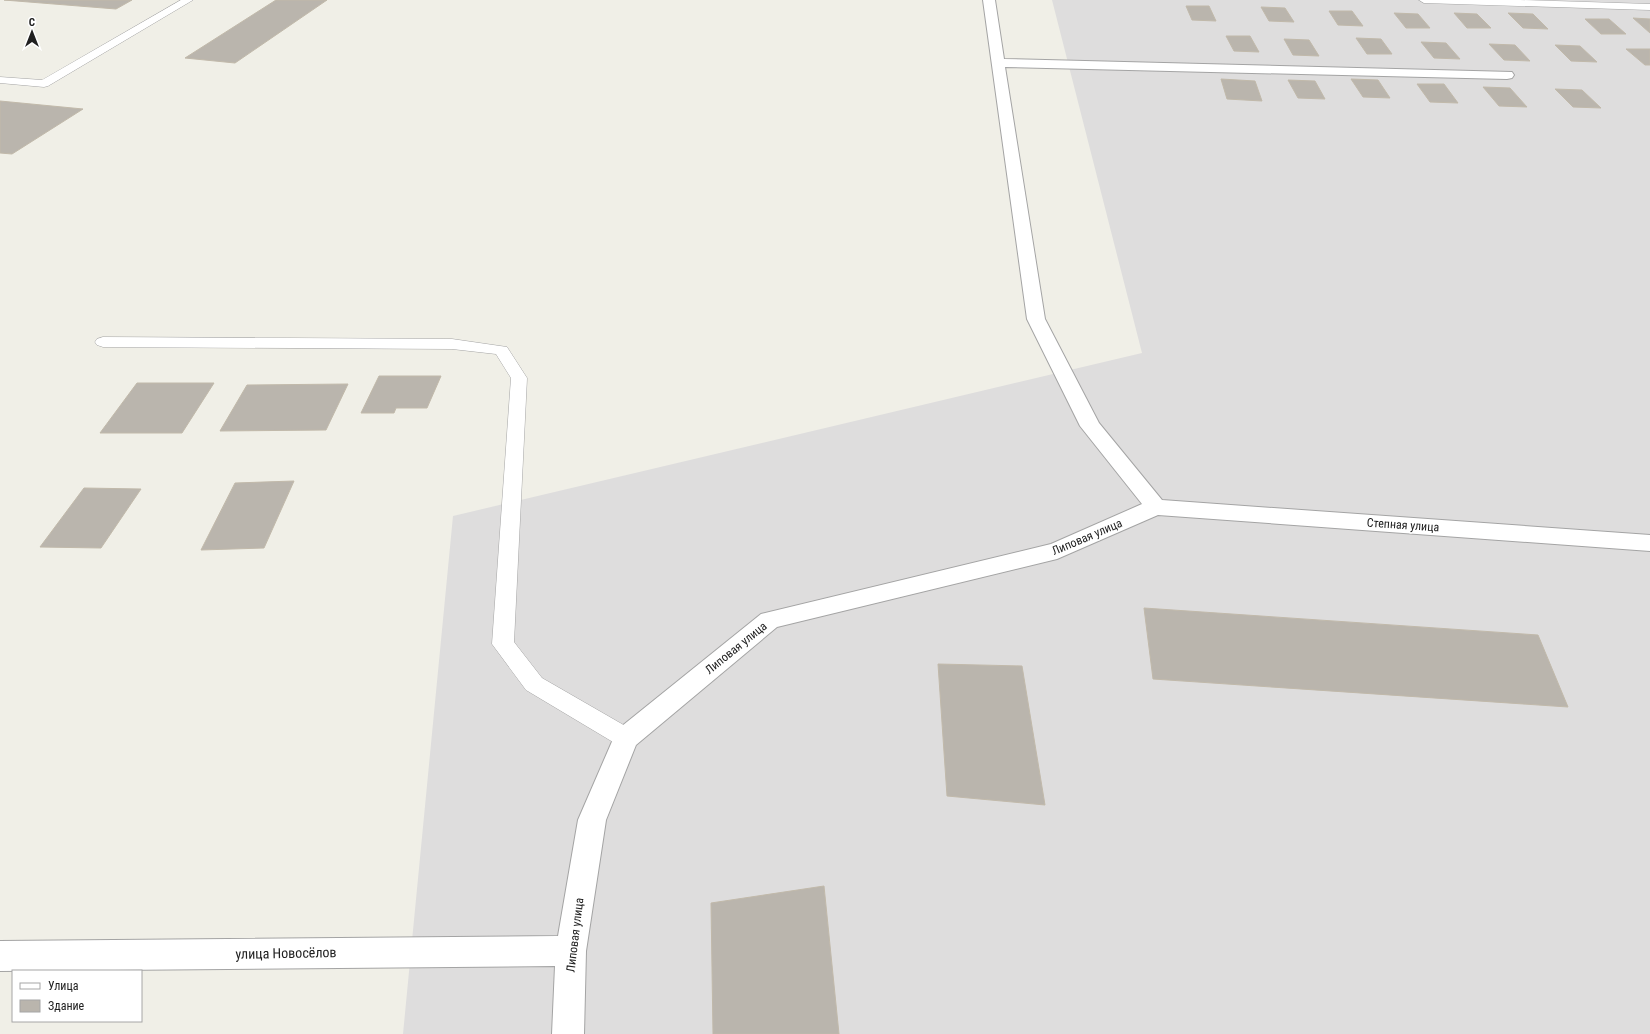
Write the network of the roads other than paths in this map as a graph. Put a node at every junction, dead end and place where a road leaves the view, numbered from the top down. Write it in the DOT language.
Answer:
graph roads {
  1 [pos="188,0"];
  2 [pos="989,0"];
  3 [pos="1424,0"];
  4 [pos="1650,7"];
  5 [pos="998,63"];
  6 [pos="1507,75"];
  7 [pos="0,80"];
  8 [pos="103,342"];
  9 [pos="1156,507"];
  10 [pos="1650,543"];
  11 [pos="626,738"];
  12 [pos="572,950"];
  13 [pos="0,956"];
  14 [pos="568,1034"];
  1 -- 7 [label="lane"];
  2 -- 5 [label="street"];
  3 -- 4 [label="lane"];
  5 -- 6 [label="street"];
  5 -- 9 [label="street"];
  8 -- 11 [label="lane"];
  9 -- 10 [label="street, Степная улица"];
  9 -- 11 [label="street, Липовая улица"];
  11 -- 12 [label="street, Липовая улица"];
  12 -- 13 [label="street, улица Новосёлов"];
  12 -- 14 [label="street, Липовая улица"];
}
